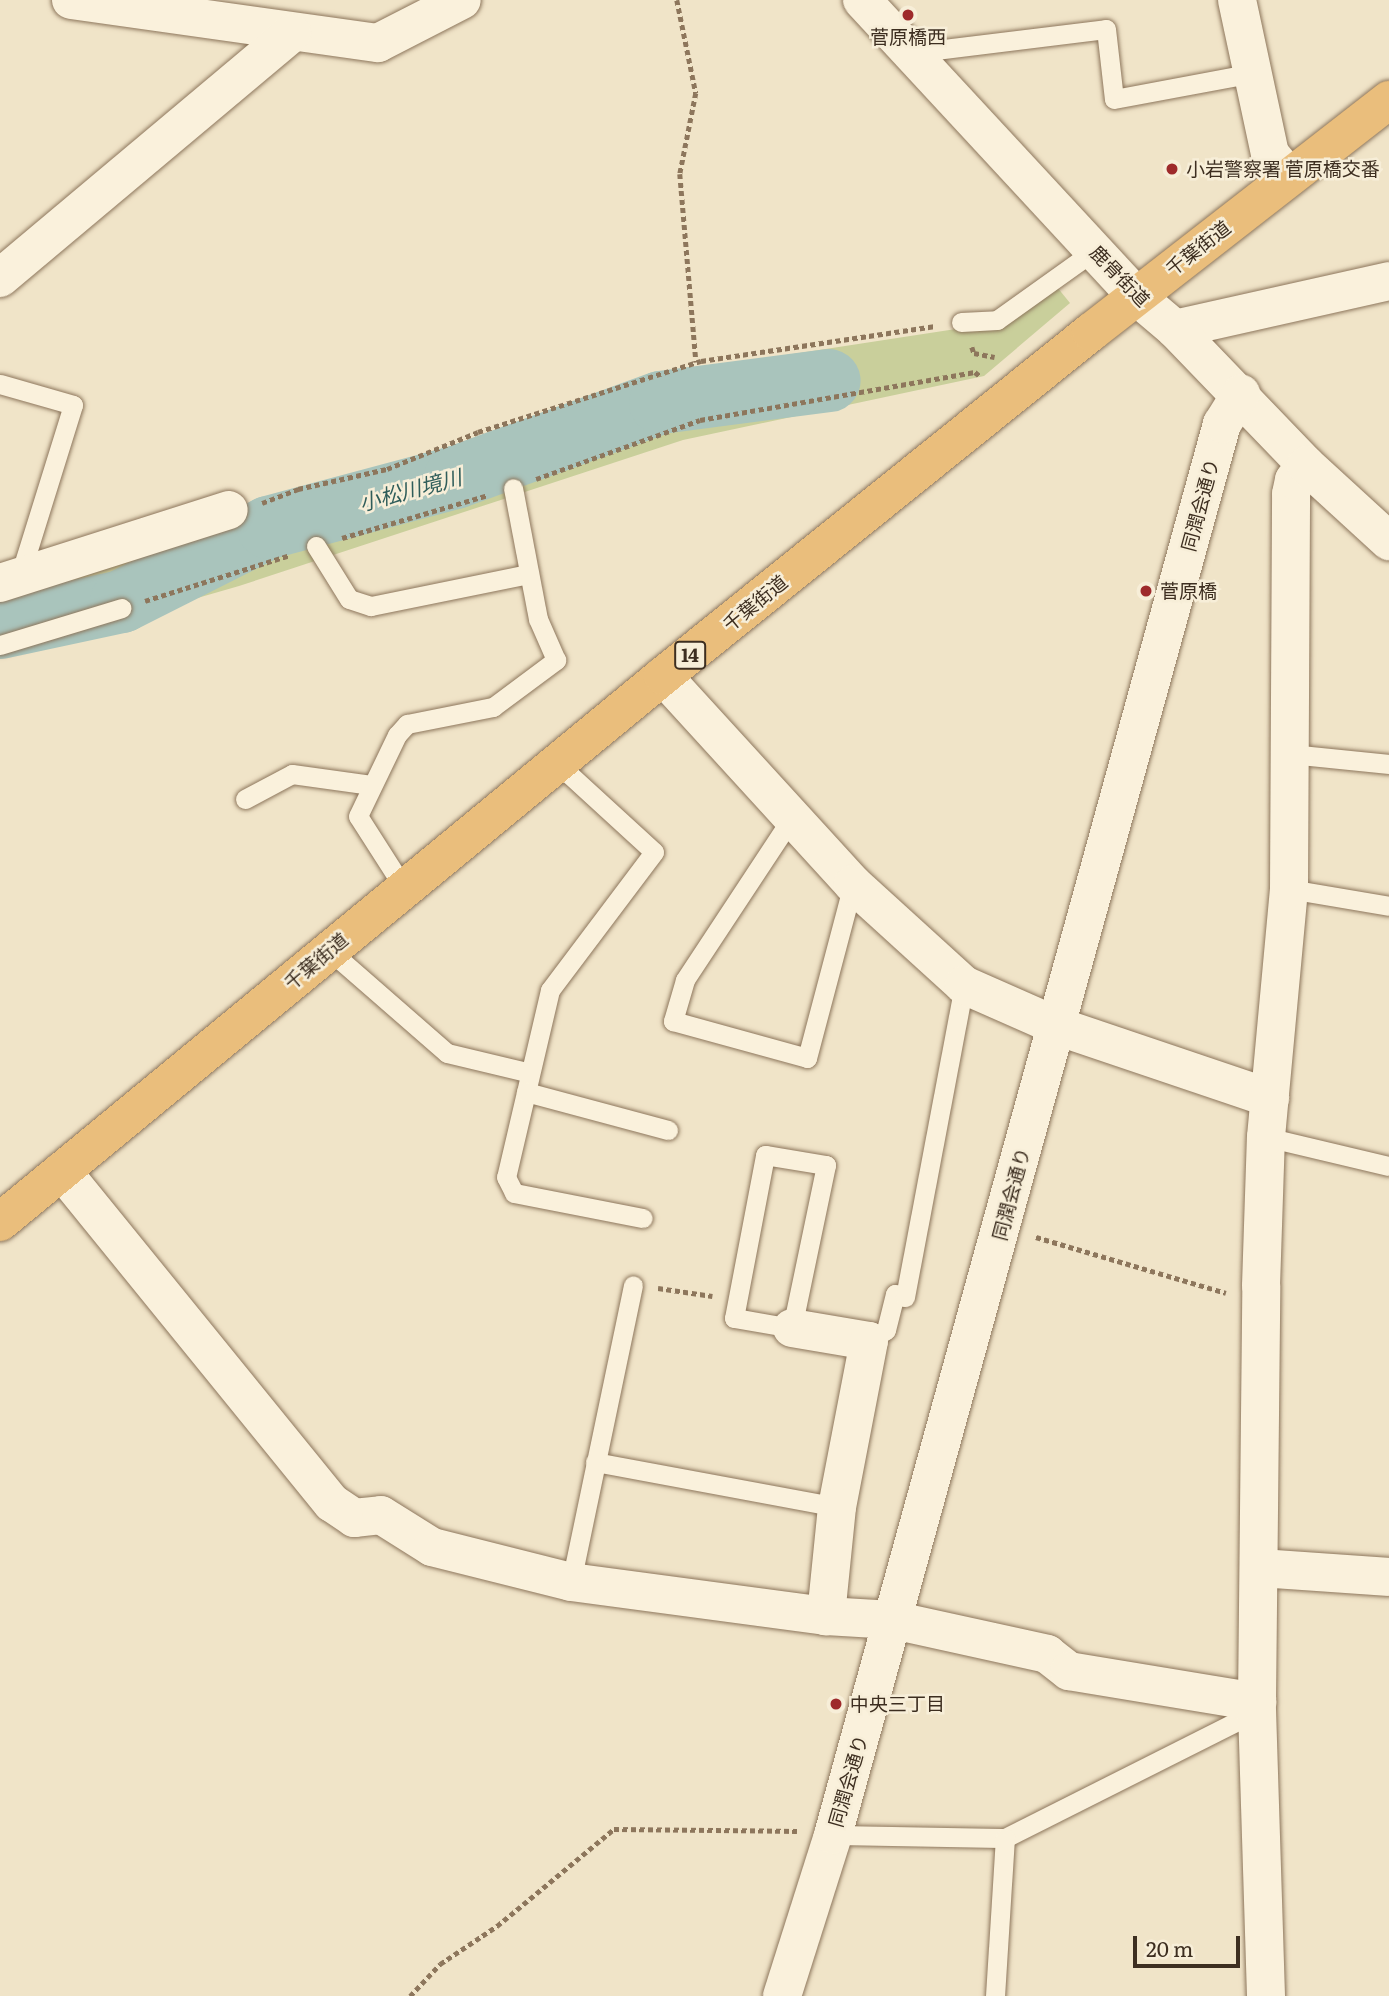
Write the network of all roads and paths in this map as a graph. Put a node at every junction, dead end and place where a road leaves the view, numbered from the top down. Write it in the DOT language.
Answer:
graph roads {
  1 [pos="71,0"];
  2 [pos="462,0"];
  3 [pos="677,0"];
  4 [pos="862,0"];
  5 [pos="1237,0"];
  6 [pos="292,33"];
  7 [pos="911,52"];
  8 [pos="1253,73"];
  9 [pos="1389,100"];
  10 [pos="1289,177"];
  11 [pos="1095,250"];
  12 [pos="0,278"];
  13 [pos="1389,281"];
  14 [pos="1136,296"];
  15 [pos="961,322"];
  16 [pos="1175,329"];
  17 [pos="974,352"];
  18 [pos="995,357"];
  19 [pos="696,363"];
  20 [pos="0,384"];
  21 [pos="1241,393"];
  22 [pos="1007,400"];
  23 [pos="1306,465"];
  24 [pos="513,488"];
  25 [pos="229,510"];
  26 [pos="1389,541"];
  27 [pos="316,546"];
  28 [pos="528,574"];
  29 [pos="10,580"];
  30 [pos="122,608"];
  31 [pos="0,645"];
  32 [pos="663,676"];
  33 [pos="1290,754"];
  34 [pos="558,764"];
  35 [pos="1389,764"];
  36 [pos="370,785"];
  37 [pos="246,799"];
  38 [pos="791,819"];
  39 [pos="853,884"];
  40 [pos="404,888"];
  41 [pos="1289,889"];
  42 [pos="1389,906"];
  43 [pos="330,951"];
  44 [pos="964,985"];
  45 [pos="1056,1026"];
  46 [pos="528,1083"];
  47 [pos="1270,1098"];
  48 [pos="668,1130"];
  49 [pos="1266,1137"];
  50 [pos="1389,1166"];
  51 [pos="62,1171"];
  52 [pos="643,1219"];
  53 [pos="0,1222"];
  54 [pos="1001,1228"];
  55 [pos="633,1285"];
  56 [pos="1261,1286"];
  57 [pos="738,1299"];
  58 [pos="792,1328"];
  59 [pos="869,1341"];
  60 [pos="595,1462"];
  61 [pos="836,1507"];
  62 [pos="1261,1568"];
  63 [pos="1389,1577"];
  64 [pos="572,1582"];
  65 [pos="826,1616"];
  66 [pos="893,1620"];
  67 [pos="1257,1706"];
  68 [pos="833,1835"];
  69 [pos="1005,1838"];
  70 [pos="410,1996"];
  71 [pos="782,1996"];
  72 [pos="995,1996"];
  73 [pos="1266,1996"];
  1 -- 6 [label="street"];
  2 -- 6 [label="street"];
  3 -- 19 [label="path"];
  4 -- 7 [label="street, 鹿骨街道"];
  5 -- 8 [label="street"];
  6 -- 12 [label="street"];
  7 -- 8 [label="lane"];
  7 -- 11 [label="street, 鹿骨街道"];
  8 -- 10 [label="street"];
  9 -- 10 [label="highway, 千葉街道 / 14"];
  10 -- 14 [label="highway, 千葉街道 / 14"];
  11 -- 14 [label="street, 鹿骨街道"];
  11 -- 15 [label="lane"];
  13 -- 16 [label="street"];
  14 -- 16 [label="street, 鹿骨街道"];
  14 -- 22 [label="highway, 千葉街道 / 14"];
  15 -- 19 [label="path"];
  16 -- 21 [label="street, 鹿骨街道"];
  17 -- 18 [label="path"];
  19 -- 25 [label="path"];
  20 -- 29 [label="lane"];
  21 -- 23 [label="street, 鹿骨街道"];
  21 -- 45 [label="street, 同潤会通り"];
  22 -- 24 [label="path"];
  22 -- 32 [label="highway, 千葉街道 / 14"];
  23 -- 26 [label="street, 鹿骨街道"];
  23 -- 33 [label="street"];
  24 -- 27 [label="path"];
  24 -- 28 [label="lane"];
  25 -- 29 [label="street"];
  27 -- 28 [label="lane"];
  27 -- 30 [label="path"];
  28 -- 36 [label="lane"];
  30 -- 31 [label="lane"];
  32 -- 34 [label="highway, 千葉街道 / 14"];
  32 -- 38 [label="street"];
  33 -- 35 [label="lane"];
  33 -- 41 [label="street"];
  34 -- 40 [label="highway, 千葉街道 / 14"];
  34 -- 46 [label="lane"];
  36 -- 37 [label="lane"];
  36 -- 40 [label="lane"];
  38 -- 39 [label="street"];
  38 -- 39 [label="lane"];
  39 -- 44 [label="street"];
  40 -- 43 [label="highway, 千葉街道 / 14"];
  41 -- 42 [label="lane"];
  41 -- 47 [label="street"];
  43 -- 46 [label="lane"];
  43 -- 51 [label="highway, 千葉街道 / 14"];
  44 -- 45 [label="street"];
  44 -- 59 [label="lane"];
  45 -- 47 [label="street"];
  45 -- 54 [label="street, 同潤会通り"];
  46 -- 48 [label="lane"];
  46 -- 52 [label="lane"];
  47 -- 49 [label="street"];
  49 -- 50 [label="lane"];
  49 -- 56 [label="street"];
  51 -- 53 [label="highway, 千葉街道 / 14"];
  51 -- 64 [label="street"];
  54 -- 56 [label="path"];
  54 -- 66 [label="street, 同潤会通り"];
  55 -- 57 [label="path"];
  55 -- 60 [label="lane"];
  56 -- 62 [label="street"];
  57 -- 58 [label="lane"];
  57 -- 58 [label="lane"];
  58 -- 59 [label="street"];
  59 -- 61 [label="street"];
  60 -- 61 [label="lane"];
  60 -- 64 [label="lane"];
  61 -- 65 [label="street"];
  62 -- 63 [label="street"];
  62 -- 67 [label="street"];
  64 -- 65 [label="street"];
  65 -- 66 [label="street"];
  66 -- 67 [label="street"];
  66 -- 68 [label="street, 同潤会通り"];
  67 -- 69 [label="lane"];
  67 -- 73 [label="street"];
  68 -- 69 [label="lane"];
  68 -- 70 [label="path"];
  68 -- 71 [label="street, 同潤会通り"];
  69 -- 72 [label="lane"];
}
